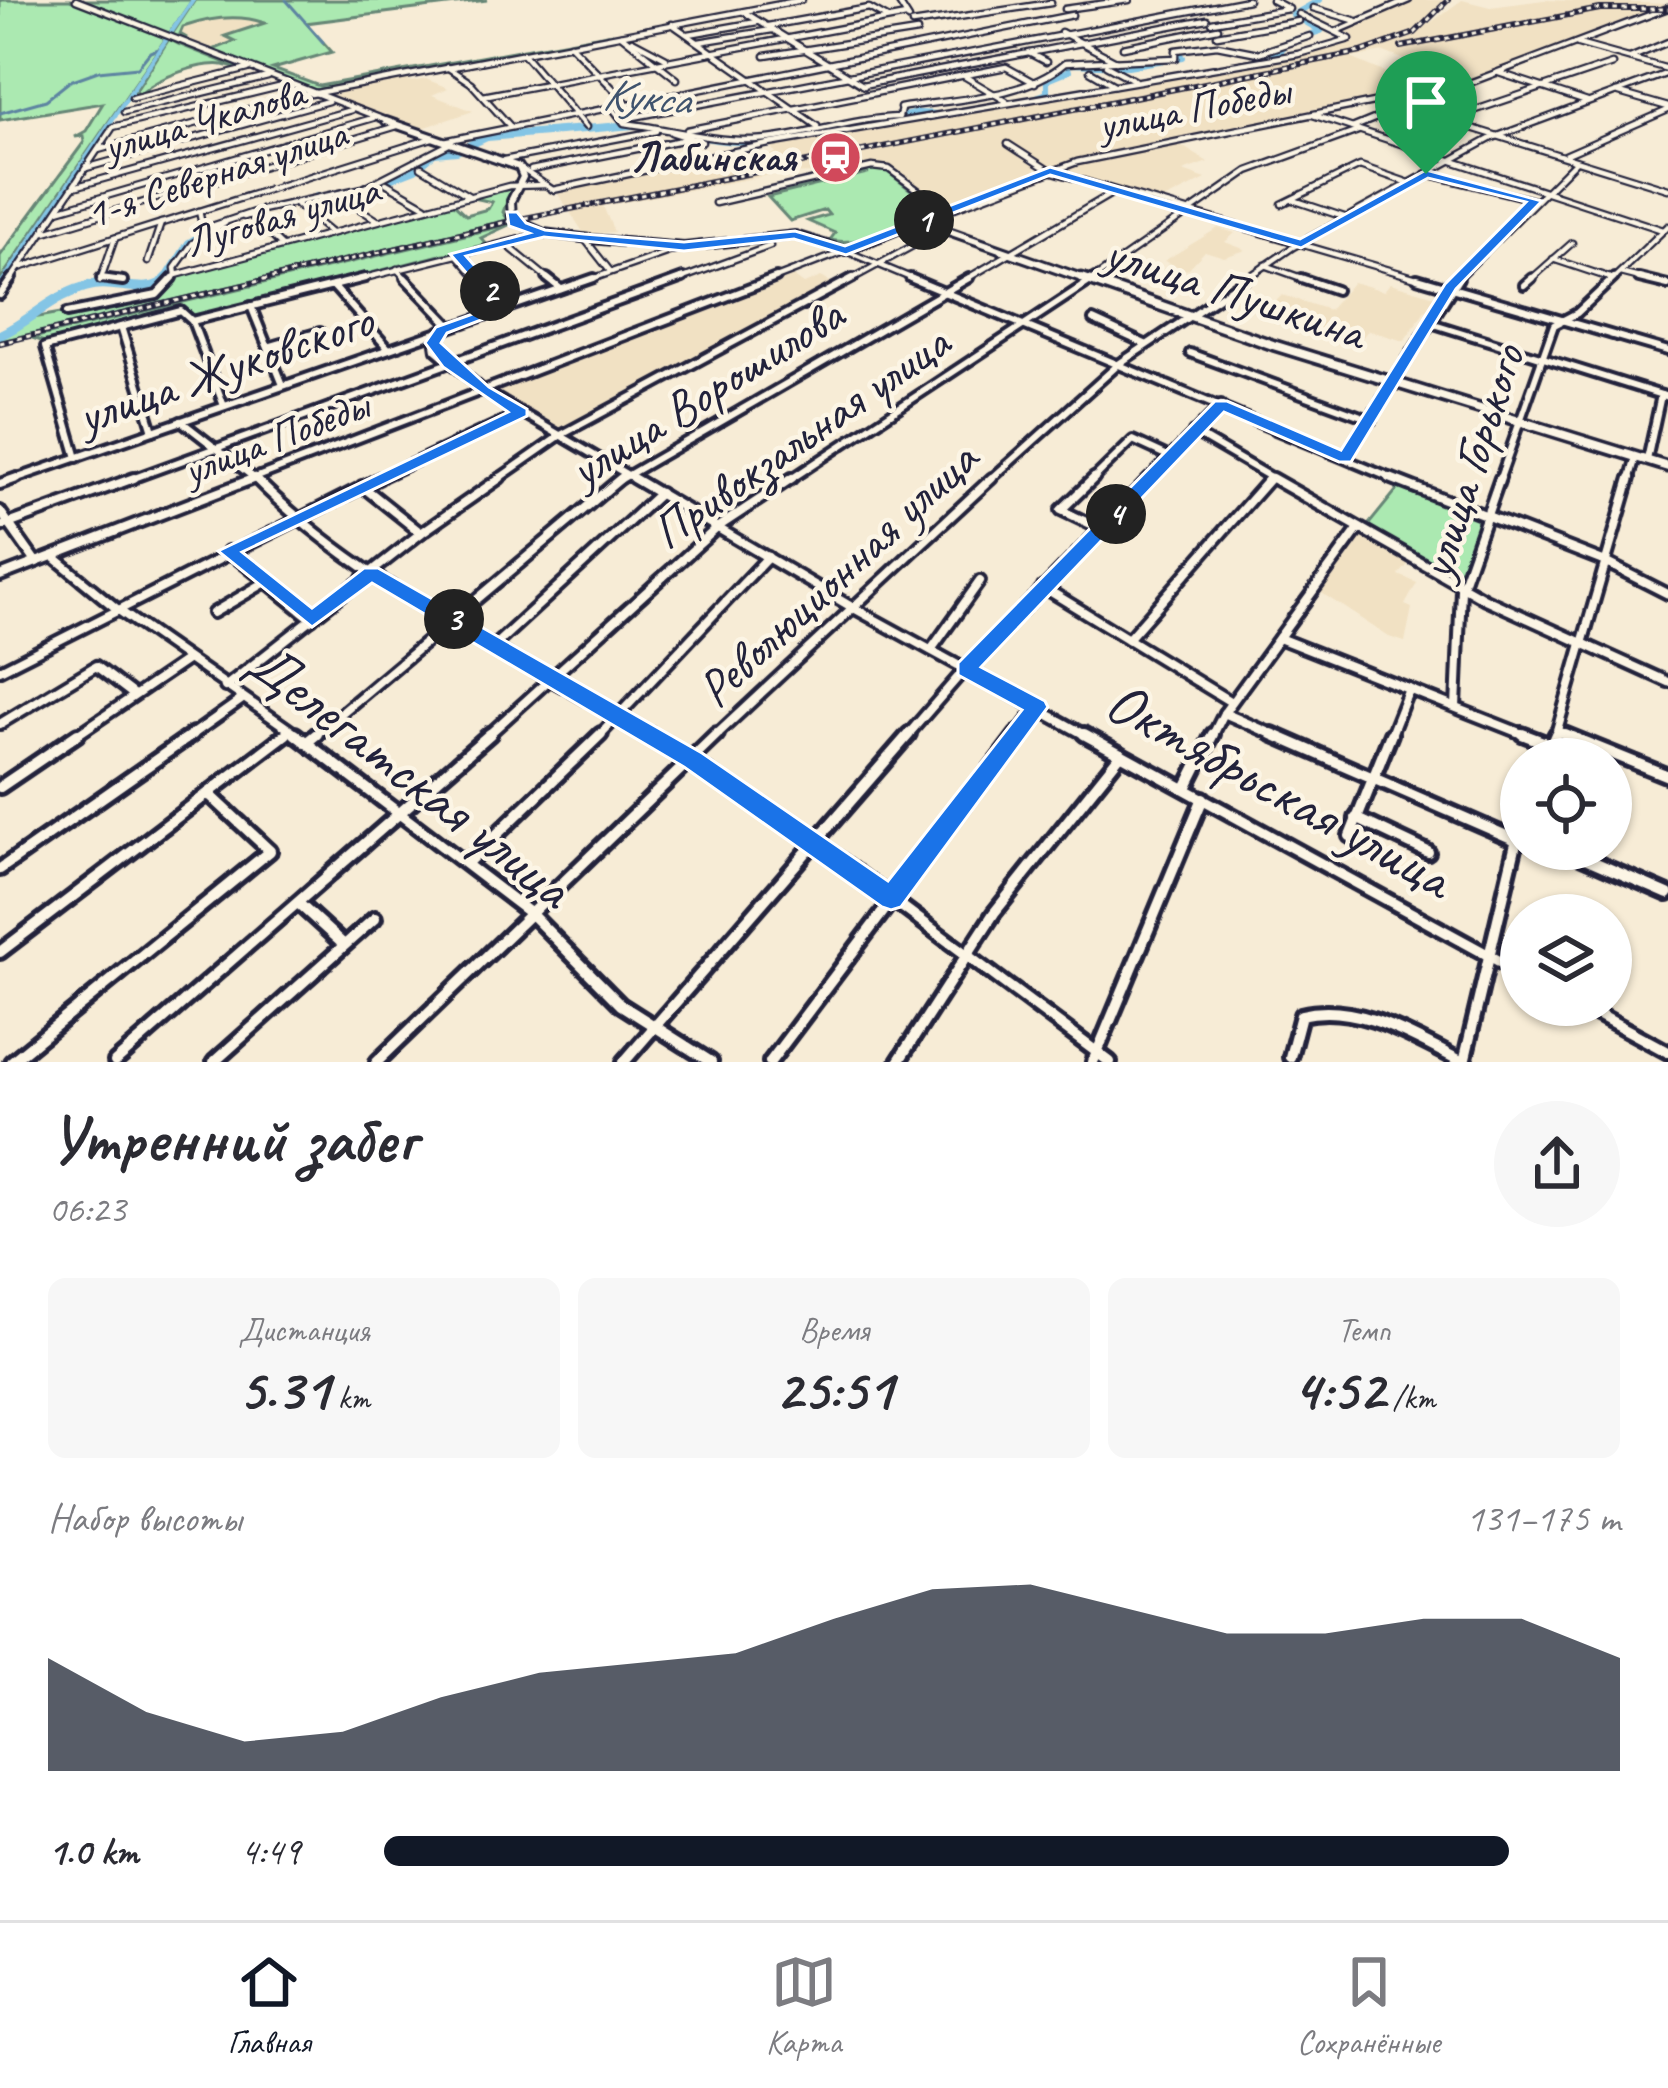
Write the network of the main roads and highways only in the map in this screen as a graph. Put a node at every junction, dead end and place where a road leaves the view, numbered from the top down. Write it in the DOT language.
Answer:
graph roads {
  1 [pos="76,0"];
  2 [pos="920,221"];
  3 [pos="1668,467"];
  1 -- 2 [label="main road, улица Победы"];
  2 -- 3 [label="main road, улица Пушкина"];
}
